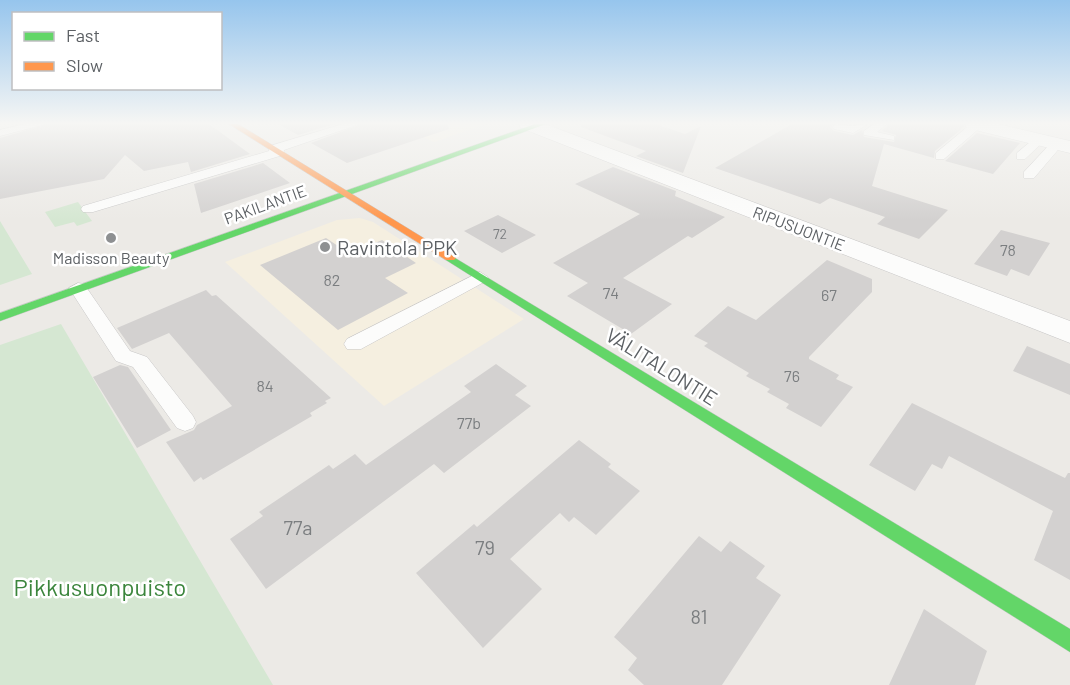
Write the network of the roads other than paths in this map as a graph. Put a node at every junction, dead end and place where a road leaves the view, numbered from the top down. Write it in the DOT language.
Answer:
graph roads {
  1 [pos="246,156"];
  2 [pos="248,156"];
  3 [pos="285,156"];
  4 [pos="448,156"];
  5 [pos="615,156"];
  6 [pos="1044,156"];
  7 [pos="1029,175"];
  8 [pos="180,176"];
  9 [pos="344,193"];
  10 [pos="88,209"];
  11 [pos="480,277"];
  12 [pos="78,288"];
  13 [pos="0,317"];
  14 [pos="1070,333"];
  15 [pos="354,344"];
  16 [pos="185,422"];
  17 [pos="1070,641"];
  1 -- 8 [label="lane"];
  2 -- 10 [label="lane"];
  3 -- 9 [label="street, VÄLITALONTIE"];
  4 -- 9 [label="street, PAKILANTIE"];
  5 -- 14 [label="street, RIPUSUONTIE"];
  6 -- 7 [label="lane"];
  9 -- 11 [label="street, VÄLITALONTIE"];
  9 -- 12 [label="street, PAKILANTIE"];
  11 -- 15 [label="lane"];
  11 -- 17 [label="street, VÄLITALONTIE"];
  12 -- 13 [label="street, PAKILANTIE"];
  12 -- 16 [label="lane"];
}
